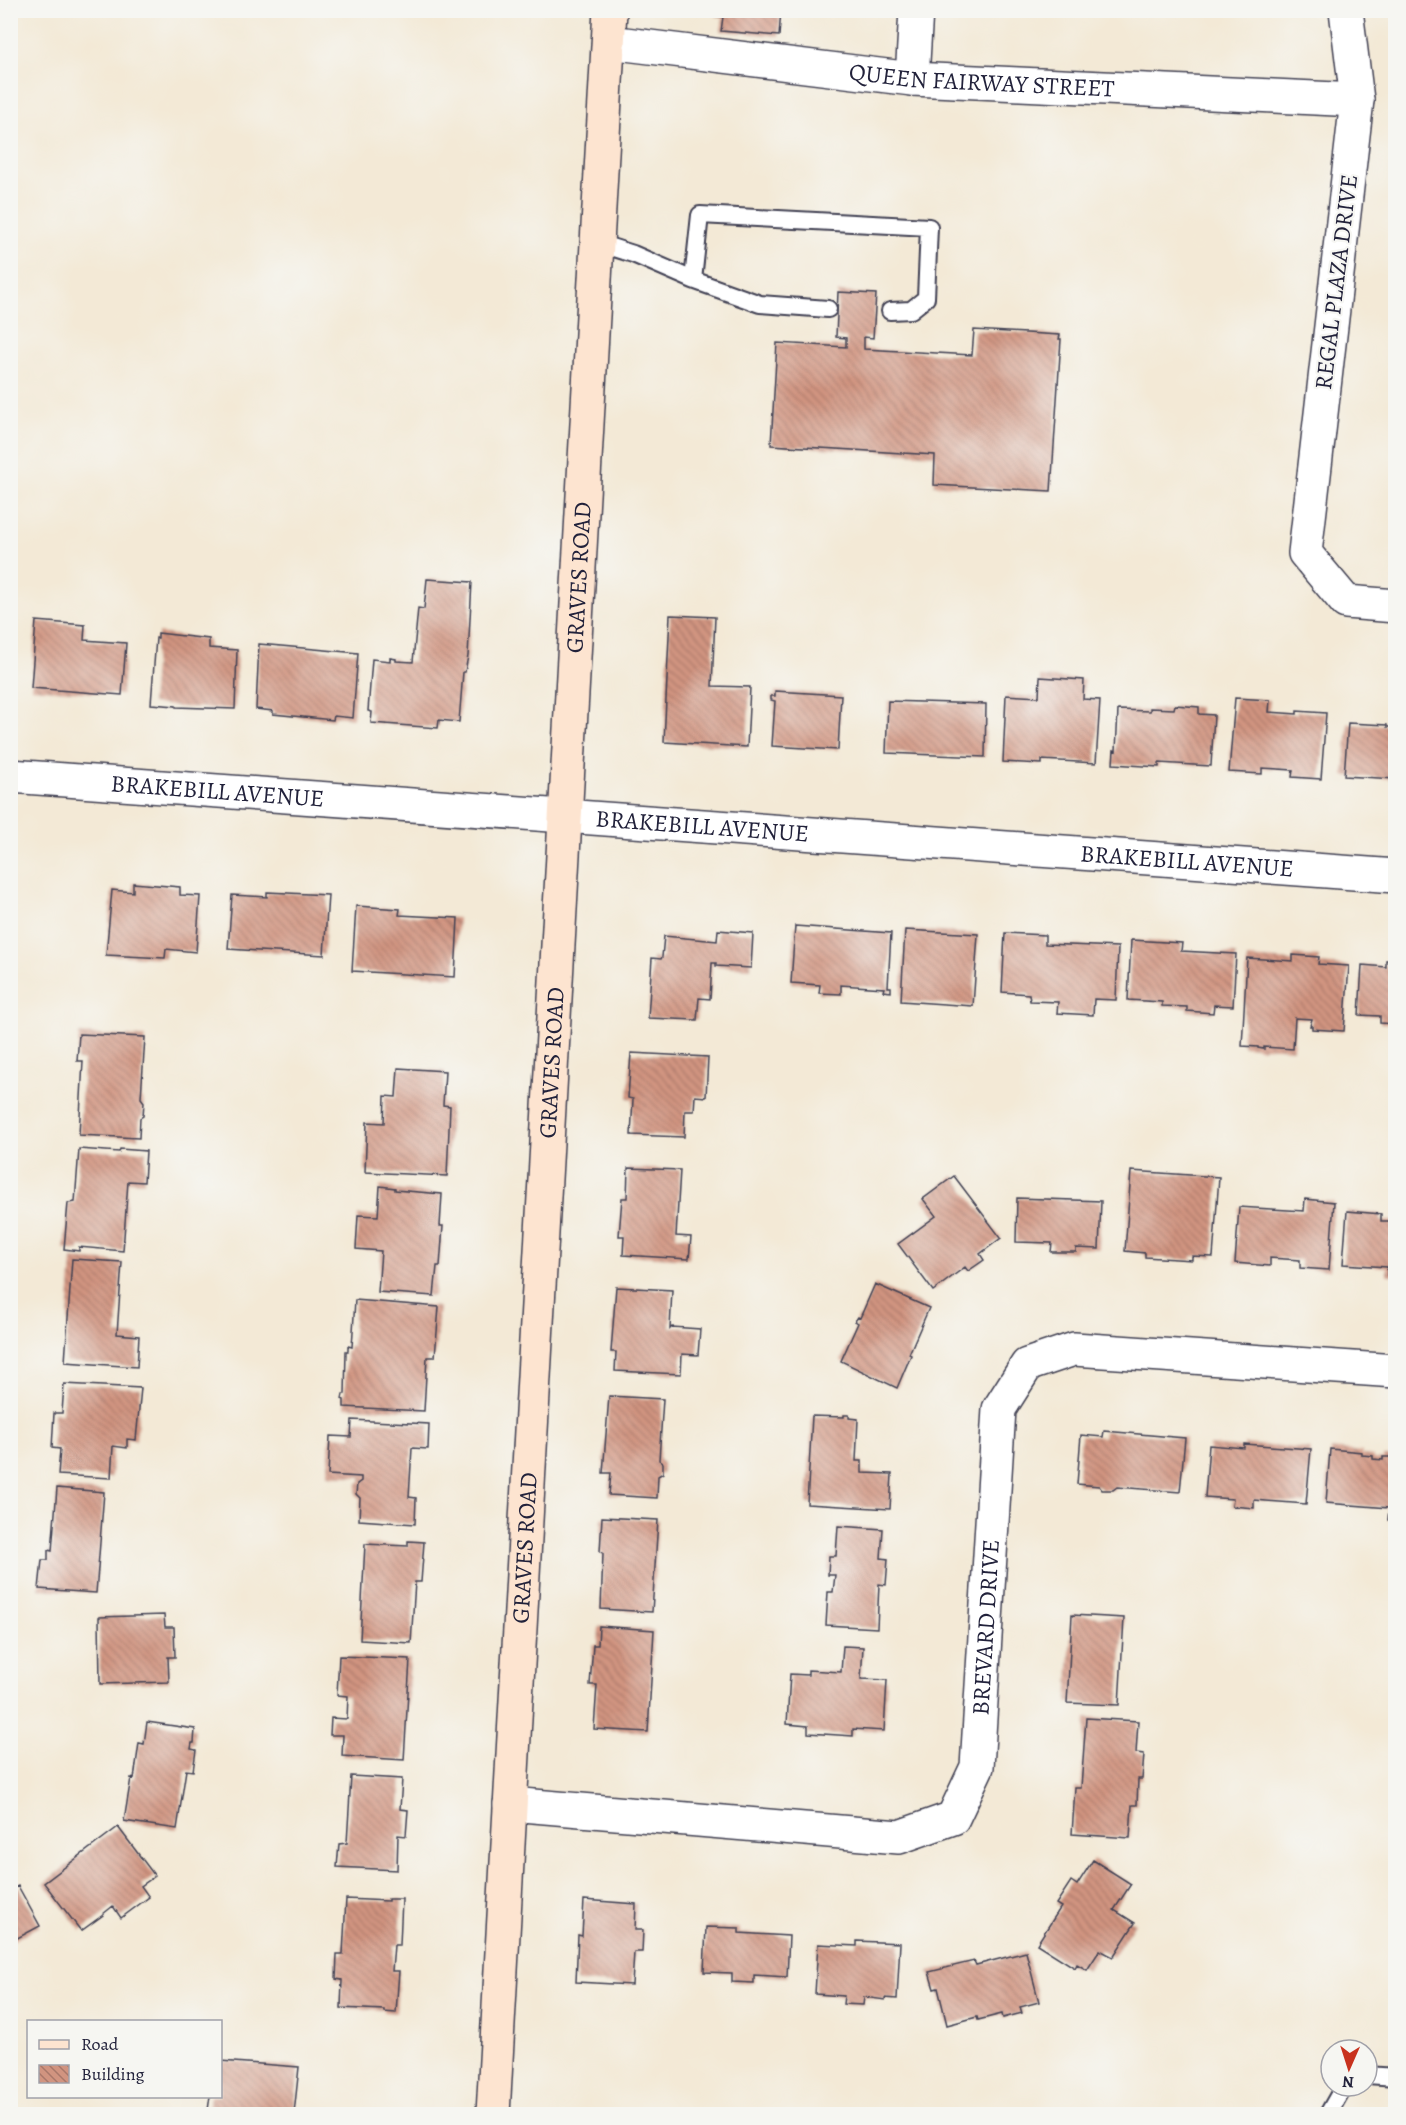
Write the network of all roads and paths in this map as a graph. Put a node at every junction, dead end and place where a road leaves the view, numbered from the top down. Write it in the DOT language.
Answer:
graph roads {
  1 [pos="610,10"];
  2 [pos="916,10"];
  3 [pos="1346,10"];
  4 [pos="609,42"];
  5 [pos="912,79"];
  6 [pos="1357,100"];
  7 [pos="598,243"];
  8 [pos="693,280"];
  9 [pos="828,309"];
  10 [pos="890,311"];
  11 [pos="1395,606"];
  12 [pos="10,776"];
  13 [pos="566,816"];
  14 [pos="1395,876"];
  15 [pos="1395,1371"];
  16 [pos="510,1804"];
  17 [pos="1379,2076"];
  18 [pos="1395,2077"];
  19 [pos="1337,2098"];
  20 [pos="493,2115"];
  21 [pos="1328,2115"];
  1 -- 4 [label="street, GRAVES ROAD"];
  2 -- 5 [label="street"];
  3 -- 6 [label="street, REGAL PLAZA DRIVE"];
  4 -- 5 [label="street, QUEEN FAIRWAY STREET"];
  4 -- 7 [label="street, GRAVES ROAD"];
  5 -- 6 [label="street, QUEEN FAIRWAY STREET"];
  6 -- 11 [label="street, REGAL PLAZA DRIVE"];
  7 -- 8 [label="lane"];
  7 -- 13 [label="street, GRAVES ROAD"];
  8 -- 9 [label="lane"];
  8 -- 10 [label="lane"];
  12 -- 13 [label="street, BRAKEBILL AVENUE"];
  13 -- 14 [label="street, BRAKEBILL AVENUE"];
  13 -- 16 [label="street, GRAVES ROAD"];
  15 -- 16 [label="street, BREVARD DRIVE"];
  16 -- 20 [label="street, GRAVES ROAD"];
  17 -- 18 [label="lane"];
  19 -- 21 [label="lane"];
}
